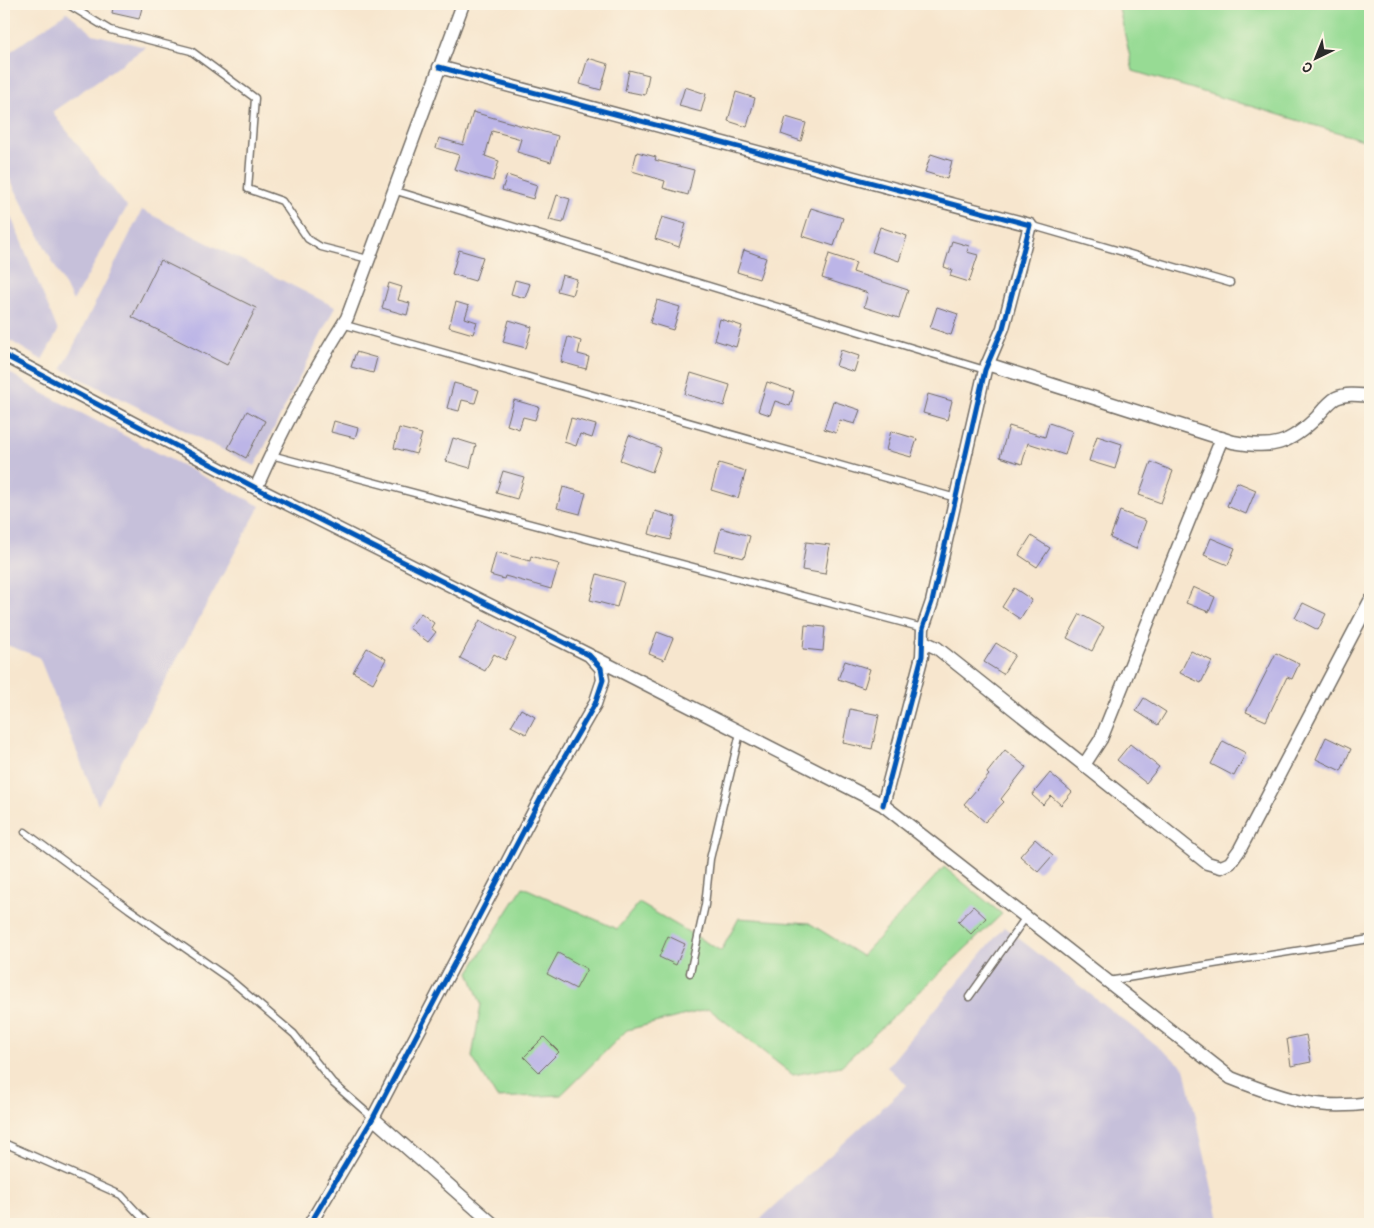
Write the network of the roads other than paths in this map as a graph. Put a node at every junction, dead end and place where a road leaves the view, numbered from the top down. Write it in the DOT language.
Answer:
graph roads {
  1 [pos="67,4"];
  2 [pos="462,4"];
  3 [pos="439,67"];
  4 [pos="393,190"];
  5 [pos="1030,225"];
  6 [pos="368,259"];
  7 [pos="1230,283"];
  8 [pos="342,324"];
  9 [pos="4,355"];
  10 [pos="986,367"];
  11 [pos="1370,396"];
  12 [pos="1222,438"];
  13 [pos="271,455"];
  14 [pos="256,488"];
  15 [pos="956,498"];
  16 [pos="1370,601"];
  17 [pos="923,628"];
  18 [pos="922,641"];
  19 [pos="590,655"];
  20 [pos="740,734"];
  21 [pos="1084,765"];
  22 [pos="883,805"];
  23 [pos="25,832"];
  24 [pos="1026,916"];
  25 [pos="1370,939"];
  26 [pos="690,973"];
  27 [pos="1108,981"];
  28 [pos="969,998"];
  29 [pos="1370,1103"];
  30 [pos="373,1118"];
  31 [pos="4,1143"];
  32 [pos="148,1224"];
  33 [pos="310,1224"];
  34 [pos="493,1224"];
  1 -- 6 [label="lane"];
  2 -- 3 [label="street"];
  3 -- 4 [label="street"];
  3 -- 5 [label="street"];
  4 -- 6 [label="street"];
  4 -- 10 [label="lane"];
  5 -- 7 [label="lane"];
  5 -- 10 [label="street"];
  6 -- 8 [label="street"];
  8 -- 13 [label="street"];
  8 -- 15 [label="lane"];
  9 -- 14 [label="street"];
  10 -- 12 [label="street"];
  10 -- 15 [label="street"];
  11 -- 12 [label="street"];
  12 -- 21 [label="street"];
  13 -- 14 [label="street"];
  13 -- 17 [label="lane"];
  14 -- 19 [label="street"];
  15 -- 17 [label="street"];
  16 -- 21 [label="street"];
  17 -- 18 [label="street"];
  18 -- 21 [label="street"];
  18 -- 22 [label="street"];
  19 -- 20 [label="street"];
  19 -- 30 [label="street"];
  20 -- 22 [label="street"];
  20 -- 26 [label="lane"];
  22 -- 24 [label="street"];
  23 -- 30 [label="lane"];
  24 -- 27 [label="street"];
  24 -- 28 [label="lane"];
  25 -- 27 [label="lane"];
  27 -- 29 [label="street"];
  30 -- 33 [label="street"];
  30 -- 34 [label="street"];
  31 -- 32 [label="lane"];
}
